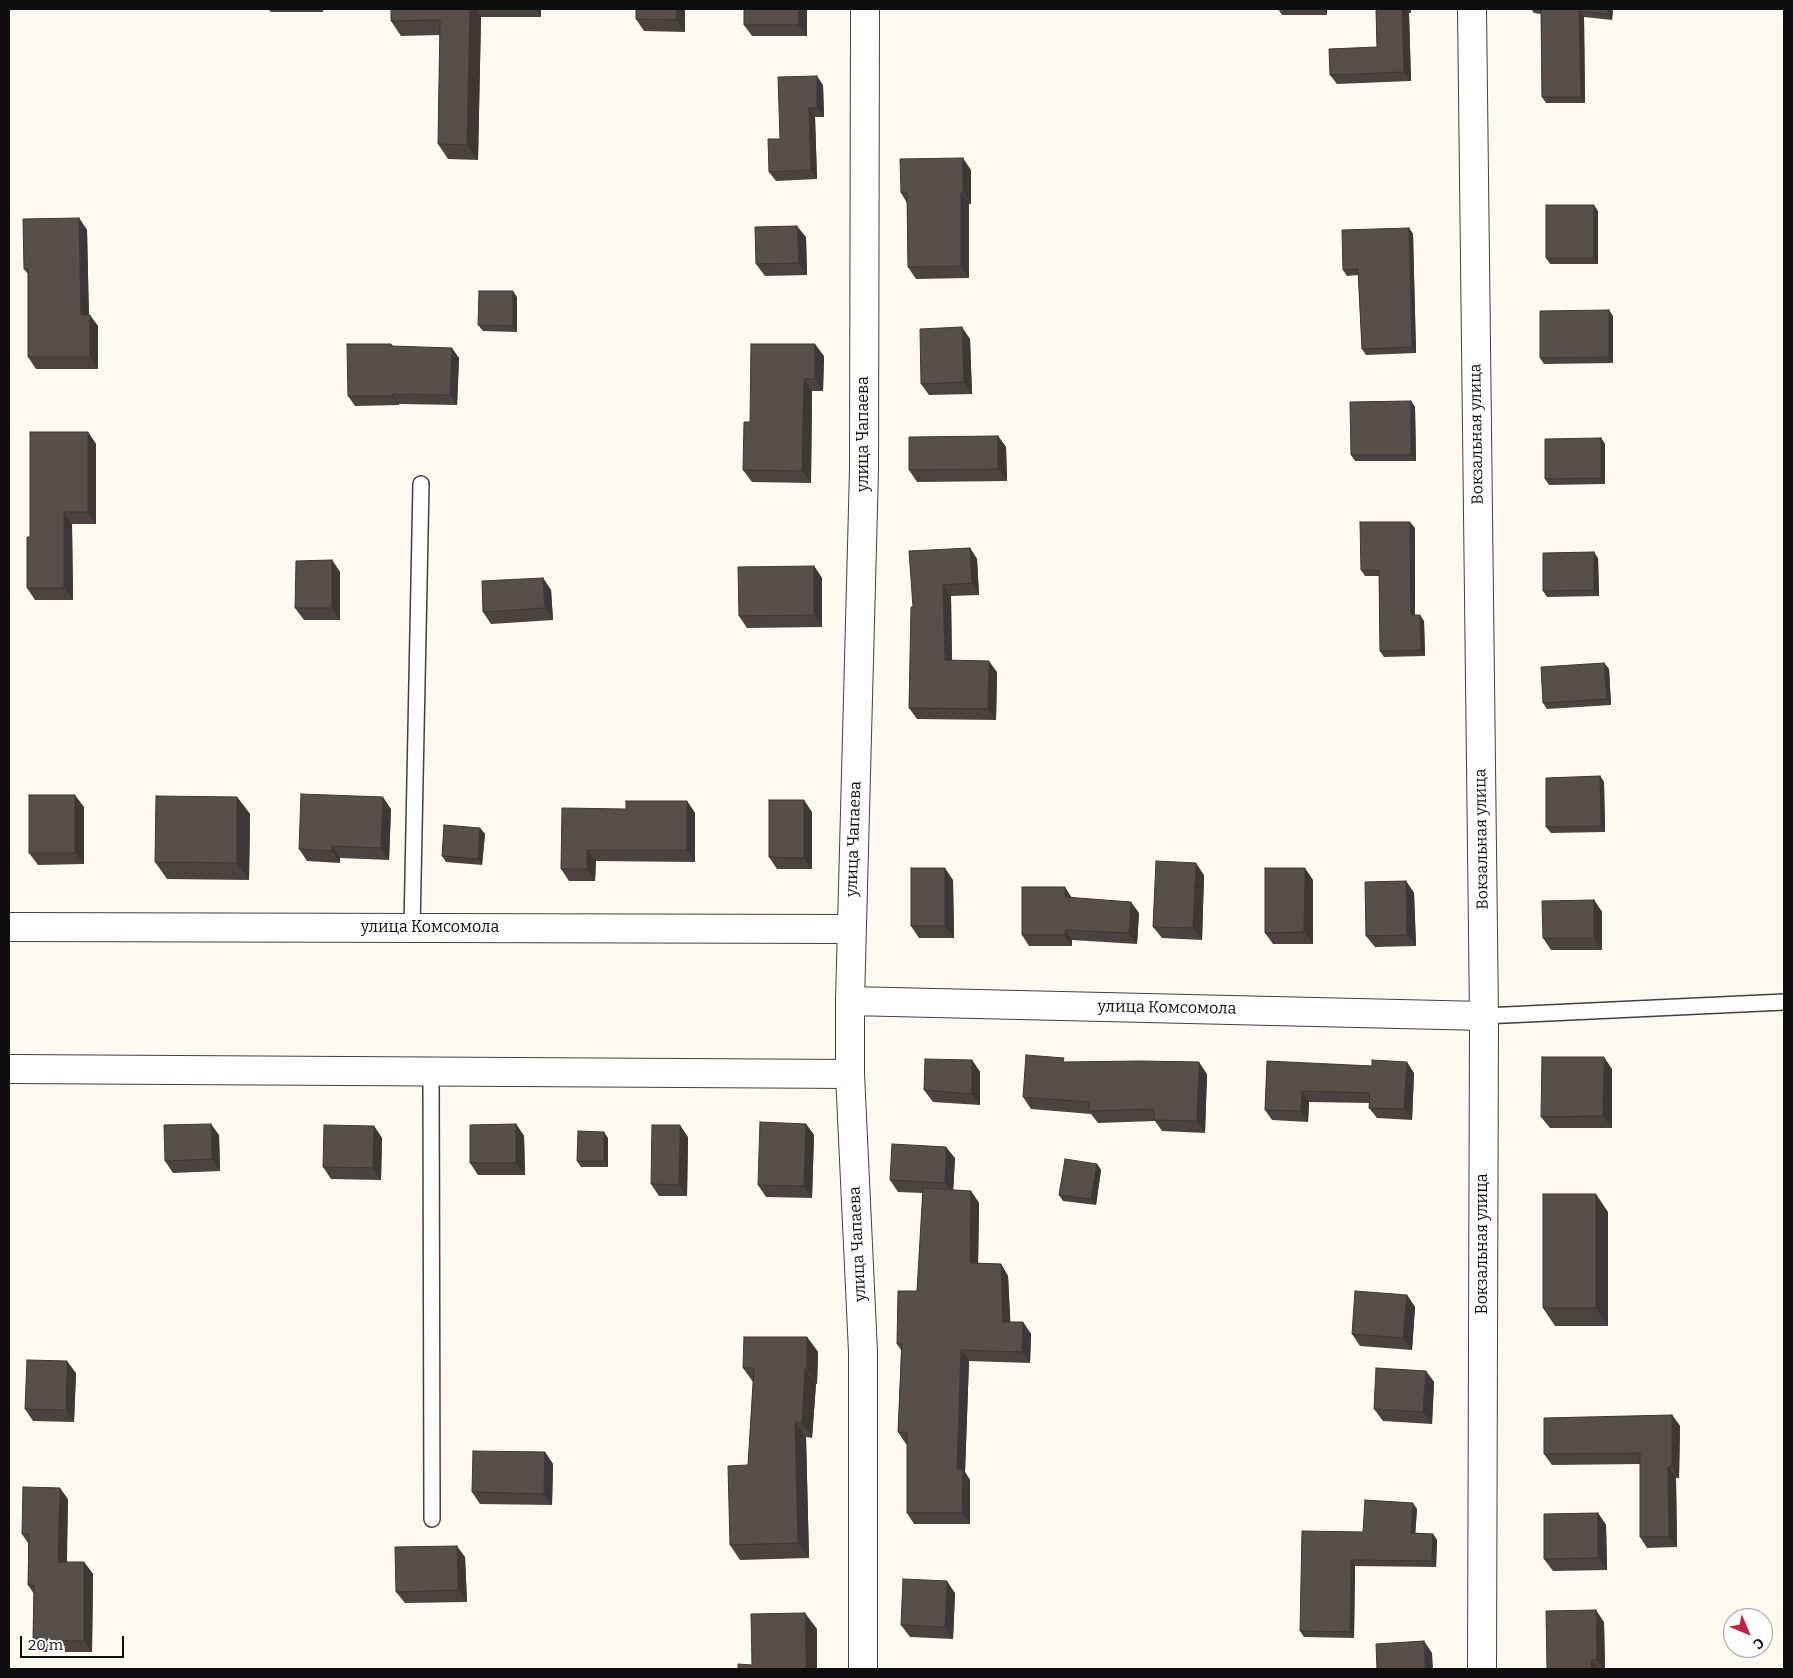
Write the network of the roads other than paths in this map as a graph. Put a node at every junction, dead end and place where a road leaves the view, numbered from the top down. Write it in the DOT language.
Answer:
graph roads {
  1 [pos="865,9"];
  2 [pos="1472,9"];
  3 [pos="421,484"];
  4 [pos="9,927"];
  5 [pos="412,928"];
  6 [pos="851,929"];
  7 [pos="850,1001"];
  8 [pos="1784,1002"];
  9 [pos="1484,1016"];
  10 [pos="9,1069"];
  11 [pos="431,1072"];
  12 [pos="850,1074"];
  13 [pos="432,1519"];
  14 [pos="863,1669"];
  15 [pos="1482,1669"];
  1 -- 6 [label="street, улица Чапаева"];
  2 -- 9 [label="street, Вокзальная улица"];
  3 -- 5 [label="lane"];
  4 -- 5 [label="street, улица Комсомола"];
  5 -- 6 [label="street, улица Комсомола"];
  6 -- 7 [label="street, улица Чапаева"];
  7 -- 9 [label="street, улица Комсомола"];
  7 -- 12 [label="street, улица Чапаева"];
  8 -- 9 [label="lane"];
  9 -- 15 [label="street, Вокзальная улица"];
  10 -- 11 [label="street"];
  11 -- 12 [label="street"];
  11 -- 13 [label="lane"];
  12 -- 14 [label="street, улица Чапаева"];
}
